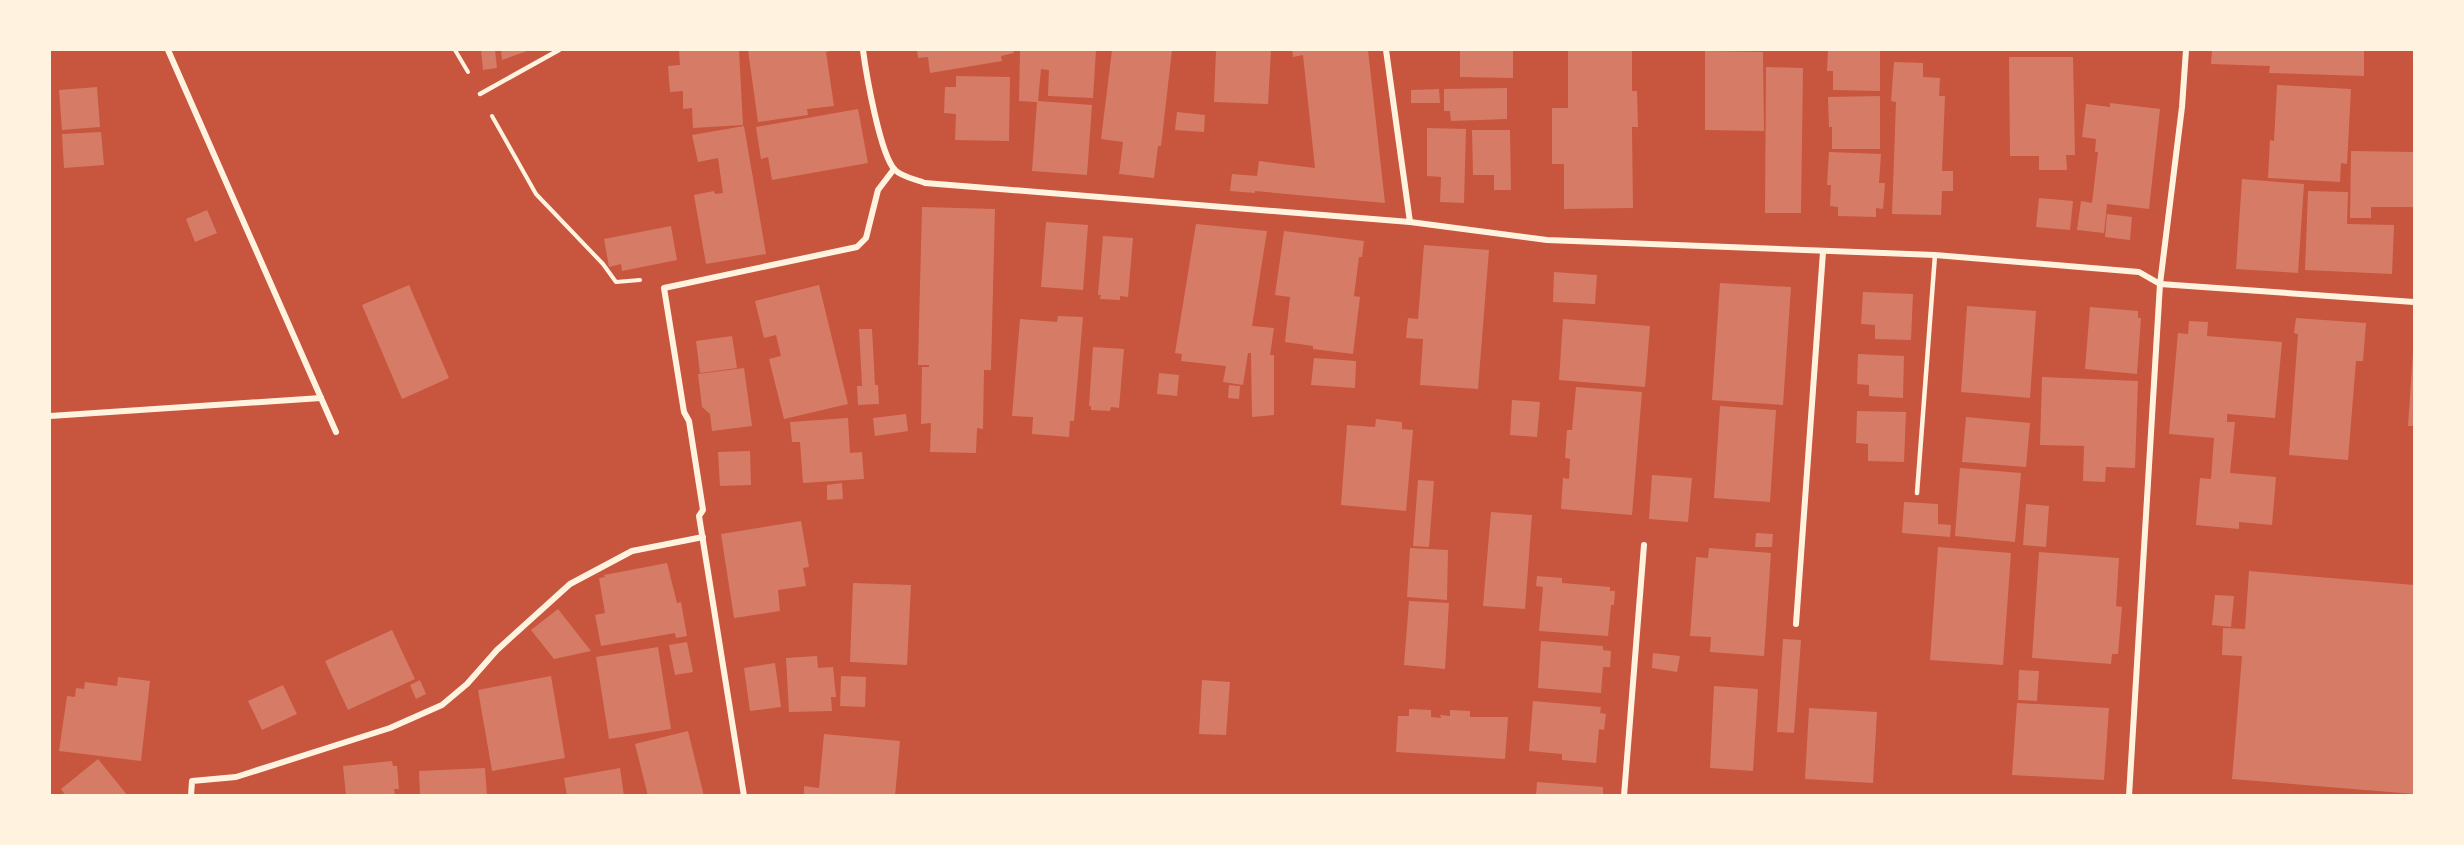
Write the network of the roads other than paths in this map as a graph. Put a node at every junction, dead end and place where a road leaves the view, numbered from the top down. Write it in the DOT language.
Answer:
graph roads {
  1 [pos="168,50"];
  2 [pos="559,50"];
  3 [pos="862,50"];
  4 [pos="1386,50"];
  5 [pos="2186,50"];
  6 [pos="480,94"];
  7 [pos="894,169"];
  8 [pos="1410,222"];
  9 [pos="1823,252"];
  10 [pos="1935,255"];
  11 [pos="2160,284"];
  12 [pos="2415,302"];
  13 [pos="321,398"];
  14 [pos="50,416"];
  15 [pos="336,432"];
  16 [pos="1917,493"];
  17 [pos="703,537"];
  18 [pos="1644,545"];
  19 [pos="1796,624"];
  20 [pos="191,795"];
  21 [pos="744,795"];
  22 [pos="1624,795"];
  23 [pos="2129,795"];
  1 -- 13 [label="street"];
  2 -- 6 [label="lane"];
  3 -- 7 [label="street"];
  4 -- 8 [label="street"];
  5 -- 11 [label="street"];
  7 -- 8 [label="street"];
  7 -- 17 [label="street"];
  8 -- 9 [label="street"];
  9 -- 10 [label="street"];
  9 -- 19 [label="street"];
  10 -- 11 [label="street"];
  10 -- 16 [label="lane"];
  11 -- 12 [label="street"];
  11 -- 23 [label="street"];
  13 -- 14 [label="street"];
  13 -- 15 [label="street"];
  17 -- 20 [label="street"];
  17 -- 21 [label="street"];
  18 -- 22 [label="street"];
}
